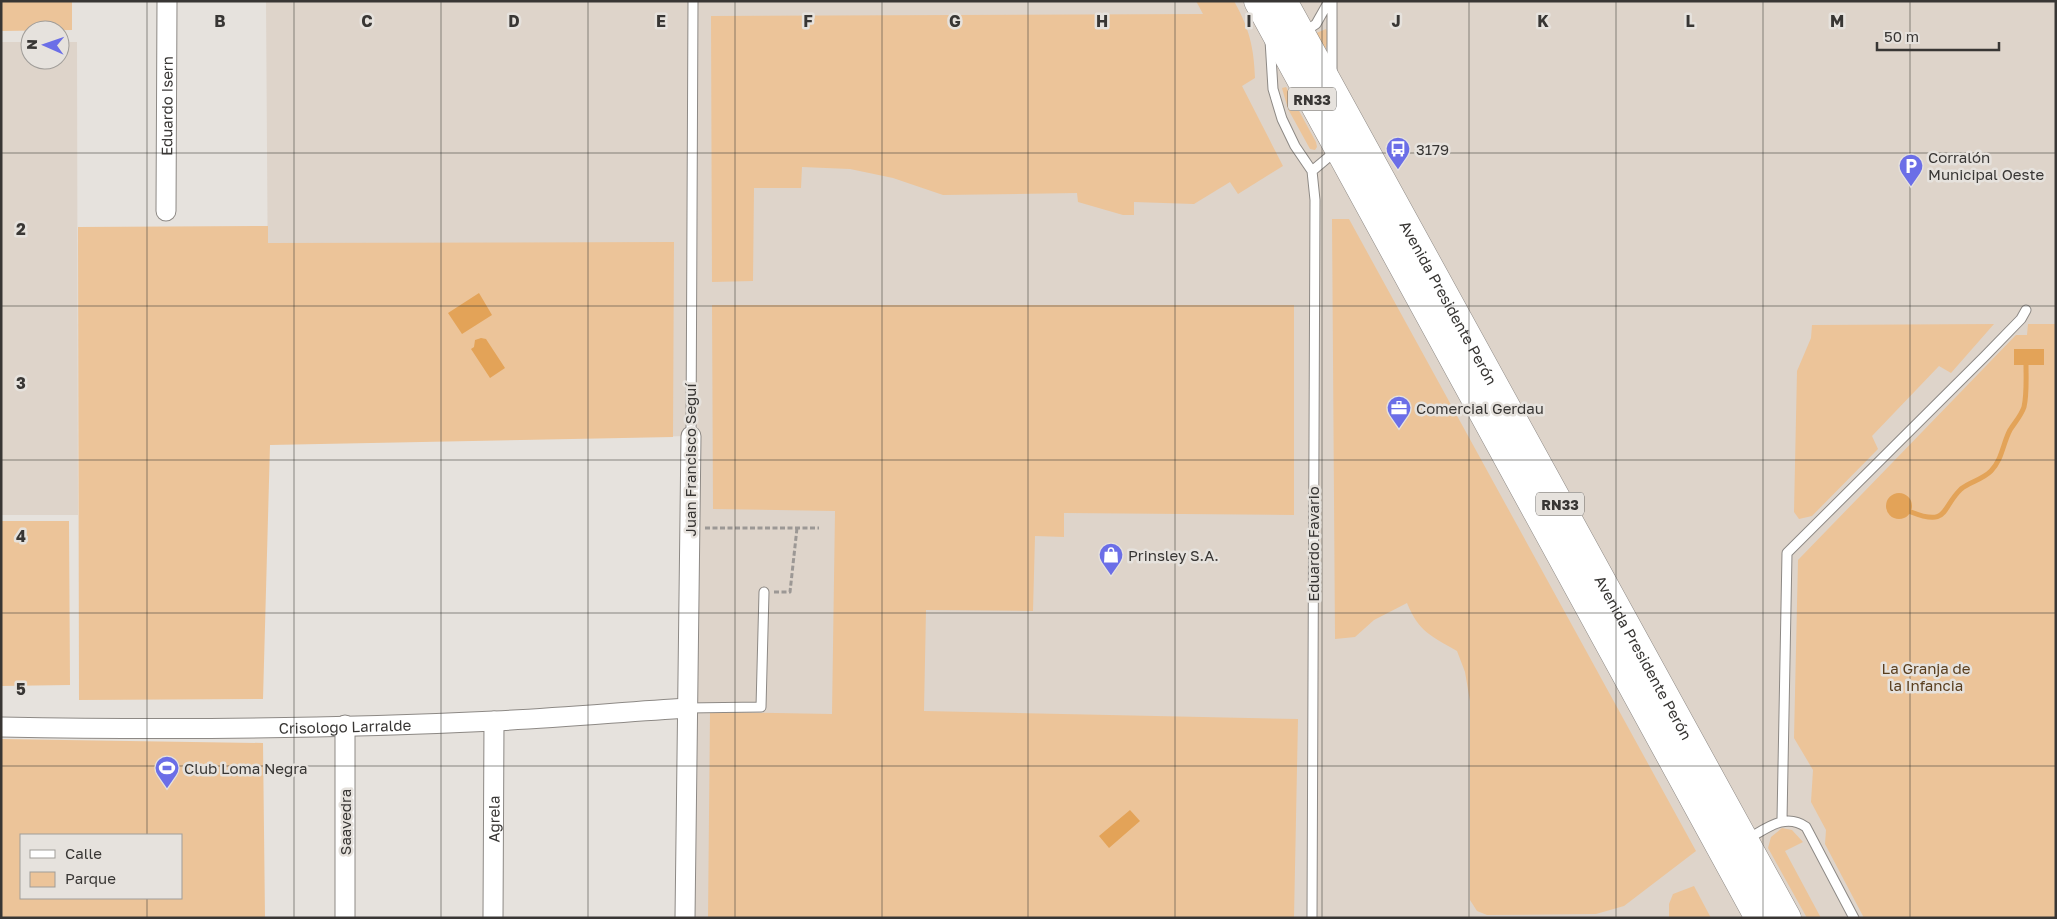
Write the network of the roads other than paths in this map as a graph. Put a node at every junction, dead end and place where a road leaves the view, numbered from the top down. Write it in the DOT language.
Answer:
graph roads {
  1 [pos="167,1"];
  2 [pos="693,1"];
  3 [pos="1330,1"];
  4 [pos="1271,8"];
  5 [pos="1293,42"];
  6 [pos="1273,89"];
  7 [pos="1332,90"];
  8 [pos="1347,141"];
  9 [pos="1312,171"];
  10 [pos="166,211"];
  11 [pos="2026,310"];
  12 [pos="691,436"];
  13 [pos="764,592"];
  14 [pos="687,708"];
  15 [pos="494,721"];
  16 [pos="345,725"];
  17 [pos="1,727"];
  18 [pos="1782,820"];
  19 [pos="1745,840"];
  20 [pos="345,918"];
  21 [pos="494,918"];
  22 [pos="685,918"];
  23 [pos="1312,918"];
  24 [pos="1759,918"];
  25 [pos="1787,918"];
  26 [pos="1854,918"];
  1 -- 10 [label="street, Eduardo Isern"];
  2 -- 12 [label="lane, Juan Francisco Seguí"];
  3 -- 5 [label="lane"];
  3 -- 7 [label="lane"];
  4 -- 5 [label="main road, Avenida Presidente Perón / RN33"];
  4 -- 6 [label="lane"];
  5 -- 6 [label="lane"];
  5 -- 7 [label="main road, Avenida Presidente Perón / RN33"];
  5 -- 8 [label="main road, Avenida Presidente Perón / RN33"];
  6 -- 9 [label="lane"];
  7 -- 8 [label="main road, Avenida Presidente Perón / RN33"];
  8 -- 9 [label="lane"];
  8 -- 19 [label="main road, Avenida Presidente Perón / RN33"];
  8 -- 24 [label="main road, Avenida Presidente Perón / RN33"];
  9 -- 23 [label="lane, Eduardo Favario"];
  11 -- 18 [label="lane"];
  12 -- 14 [label="street, Juan Francisco Seguí"];
  13 -- 14 [label="lane"];
  14 -- 15 [label="street, Crisologo Larralde"];
  14 -- 22 [label="street, Juan Francisco Seguí"];
  15 -- 16 [label="street, Crisologo Larralde"];
  15 -- 21 [label="street, Agrela"];
  16 -- 17 [label="street, Crisologo Larralde"];
  16 -- 20 [label="street, Saavedra"];
  18 -- 19 [label="lane"];
  18 -- 26 [label="lane"];
  19 -- 25 [label="main road, Avenida Presidente Perón / RN33"];
}
